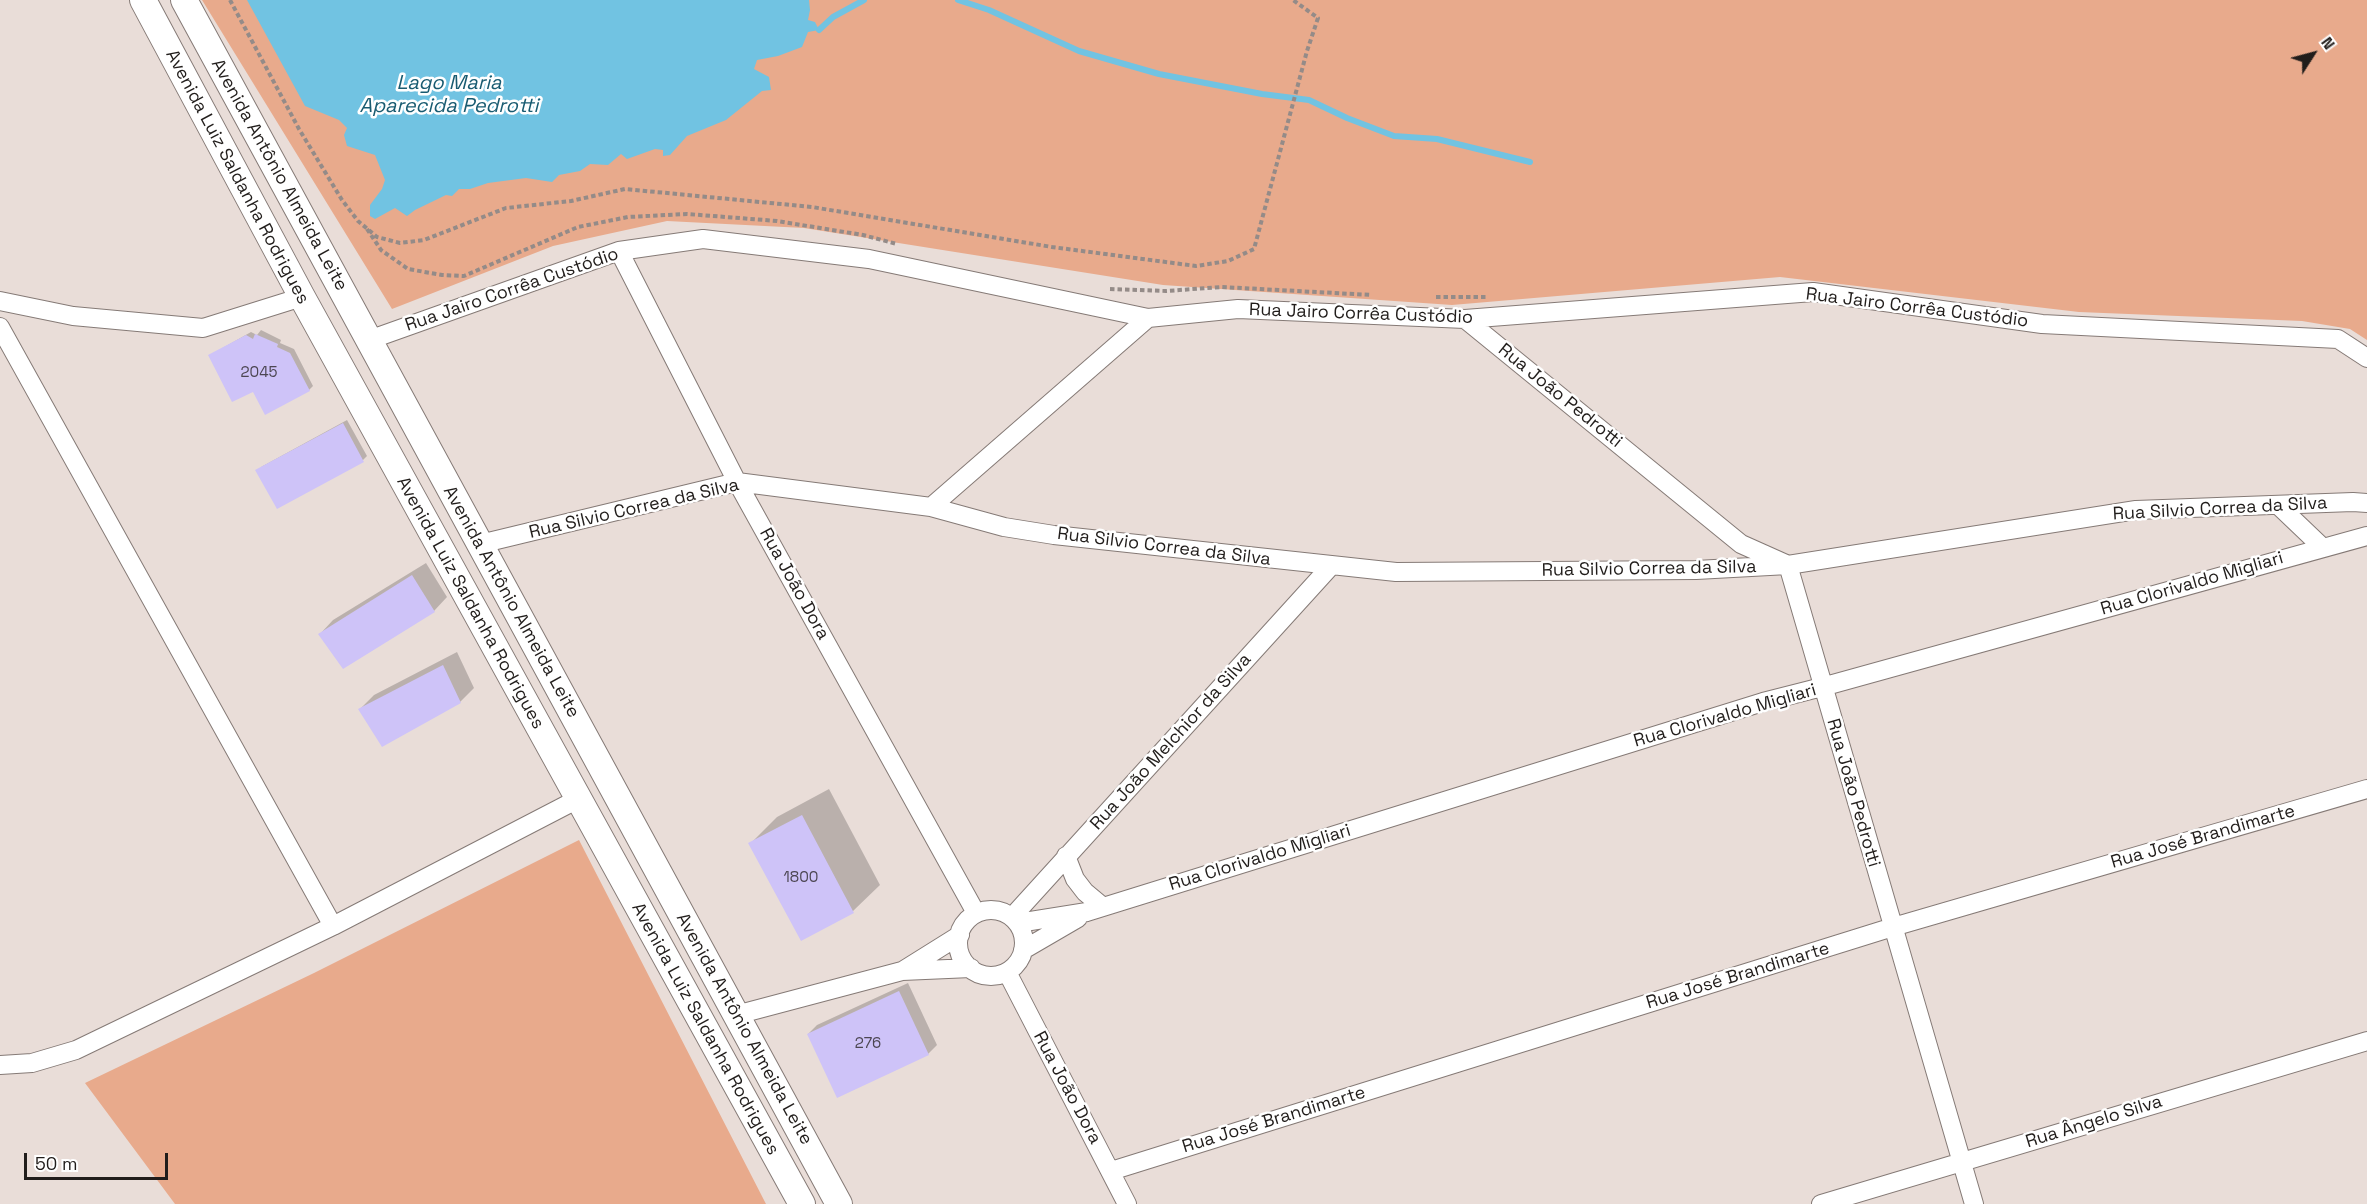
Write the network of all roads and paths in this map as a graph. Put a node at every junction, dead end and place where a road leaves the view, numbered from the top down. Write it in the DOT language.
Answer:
graph roads {
  1 [pos="143,0"];
  2 [pos="184,0"];
  3 [pos="230,0"];
  4 [pos="1293,0"];
  5 [pos="367,229"];
  6 [pos="903,246"];
  7 [pos="619,251"];
  8 [pos="1108,289"];
  9 [pos="1377,295"];
  10 [pos="302,297"];
  11 [pos="1435,297"];
  12 [pos="1494,298"];
  13 [pos="0,301"];
  14 [pos="1148,318"];
  15 [pos="1465,320"];
  16 [pos="0,327"];
  17 [pos="369,340"];
  18 [pos="2367,358"];
  19 [pos="737,482"];
  20 [pos="2367,503"];
  21 [pos="2278,505"];
  22 [pos="931,507"];
  23 [pos="2367,536"];
  24 [pos="480,544"];
  25 [pos="2322,548"];
  26 [pos="1788,565"];
  27 [pos="1330,567"];
  28 [pos="1822,687"];
  29 [pos="2367,789"];
  30 [pos="578,799"];
  31 [pos="1066,856"];
  32 [pos="1095,910"];
  33 [pos="976,914"];
  34 [pos="1015,920"];
  35 [pos="333,926"];
  36 [pos="1893,927"];
  37 [pos="960,935"];
  38 [pos="1023,950"];
  39 [pos="971,968"];
  40 [pos="902,971"];
  41 [pos="1007,972"];
  42 [pos="736,1015"];
  43 [pos="2367,1041"];
  44 [pos="0,1065"];
  45 [pos="1962,1161"];
  46 [pos="1111,1171"];
  47 [pos="802,1204"];
  48 [pos="839,1204"];
  49 [pos="1127,1204"];
  50 [pos="1821,1204"];
  51 [pos="1974,1204"];
  1 -- 10 [label="main road, Avenida Luiz Saldanha Rodrigues"];
  2 -- 17 [label="main road, Avenida Antônio Almeida Leite"];
  3 -- 5 [label="path"];
  4 -- 5 [label="path"];
  5 -- 6 [label="path"];
  7 -- 14 [label="street, Rua Jairo Corrêa Custódio"];
  7 -- 17 [label="street, Rua Jairo Corrêa Custódio"];
  7 -- 19 [label="street, Rua João Dora"];
  8 -- 9 [label="path"];
  10 -- 13 [label="street"];
  10 -- 30 [label="main road, Avenida Luiz Saldanha Rodrigues"];
  11 -- 12 [label="path"];
  14 -- 15 [label="street, Rua Jairo Corrêa Custódio"];
  14 -- 22 [label="street"];
  15 -- 18 [label="street, Rua Jairo Corrêa Custódio"];
  15 -- 26 [label="street, Rua João Pedrotti"];
  16 -- 35 [label="street"];
  17 -- 24 [label="main road, Avenida Antônio Almeida Leite"];
  19 -- 22 [label="street, Rua Silvio Correa da Silva"];
  19 -- 24 [label="street, Rua Silvio Correa da Silva"];
  19 -- 33 [label="street, Rua João Dora"];
  20 -- 21 [label="street, Rua Silvio Correa da Silva"];
  21 -- 25 [label="street"];
  21 -- 26 [label="street, Rua Silvio Correa da Silva"];
  22 -- 27 [label="street, Rua Silvio Correa da Silva"];
  23 -- 25 [label="street, Rua Clorivaldo Migliari"];
  24 -- 42 [label="main road, Avenida Antônio Almeida Leite"];
  25 -- 28 [label="street, Rua Clorivaldo Migliari"];
  26 -- 27 [label="street, Rua Silvio Correa da Silva"];
  26 -- 28 [label="street, Rua João Pedrotti"];
  27 -- 31 [label="street, Rua João Melchior da Silva"];
  28 -- 32 [label="street, Rua Clorivaldo Migliari"];
  28 -- 36 [label="street, Rua João Pedrotti"];
  29 -- 36 [label="street, Rua José Brandimarte"];
  30 -- 35 [label="street"];
  30 -- 47 [label="main road, Avenida Luiz Saldanha Rodrigues"];
  31 -- 32 [label="street"];
  31 -- 34 [label="street, Rua João Melchior da Silva"];
  32 -- 34 [label="street, Rua Clorivaldo Migliari"];
  32 -- 38 [label="street, Rua Clorivaldo Migliari"];
  33 -- 34 [label="street"];
  33 -- 37 [label="street"];
  34 -- 38 [label="street"];
  35 -- 44 [label="street"];
  36 -- 45 [label="street, Rua João Pedrotti"];
  36 -- 46 [label="street, Rua José Brandimarte"];
  37 -- 39 [label="street"];
  37 -- 40 [label="street"];
  38 -- 41 [label="street"];
  39 -- 40 [label="street"];
  39 -- 41 [label="street"];
  40 -- 42 [label="street"];
  41 -- 46 [label="street, Rua João Dora"];
  42 -- 48 [label="main road, Avenida Antônio Almeida Leite"];
  43 -- 45 [label="street, Rua Ângelo Silva"];
  45 -- 50 [label="street, Rua Ângelo Silva"];
  45 -- 51 [label="street, Rua João Pedrotti"];
  46 -- 49 [label="street, Rua João Dora"];
}
